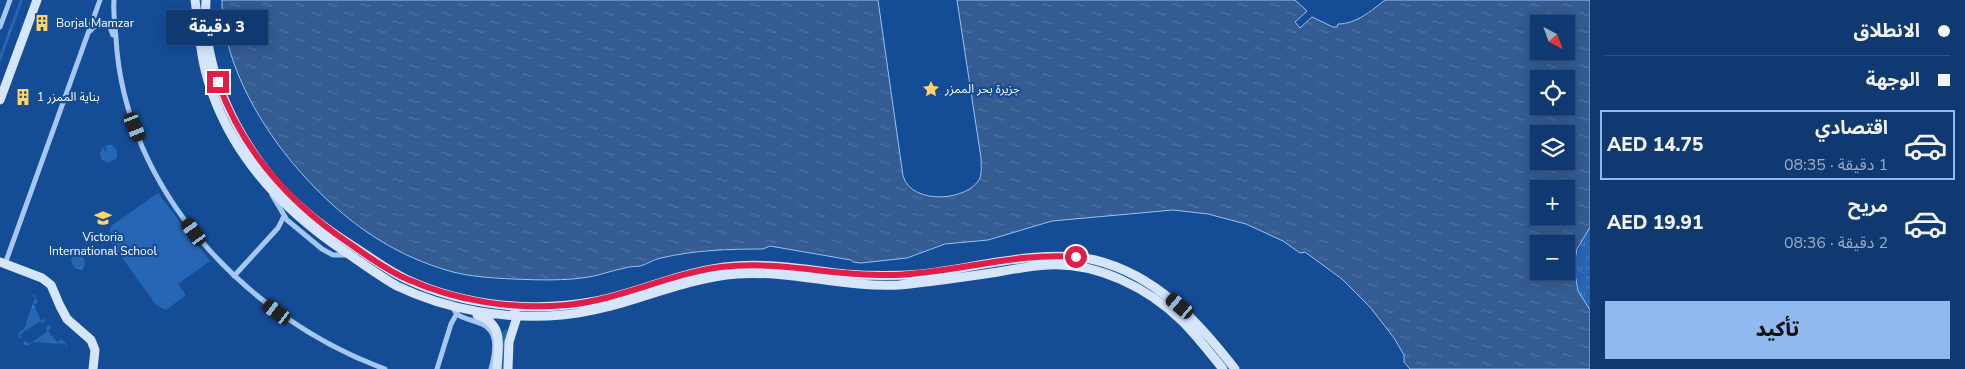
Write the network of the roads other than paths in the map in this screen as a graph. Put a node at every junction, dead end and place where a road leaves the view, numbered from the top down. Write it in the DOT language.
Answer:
graph roads {
  1 [pos="10,0"];
  2 [pos="37,0"];
  3 [pos="100,0"];
  4 [pos="114,0"];
  5 [pos="195,0"];
  6 [pos="206,0"];
  7 [pos="95,14"];
  8 [pos="114,16"];
  9 [pos="103,23"];
  10 [pos="0,27"];
  11 [pos="88,33"];
  12 [pos="116,43"];
  13 [pos="0,100"];
  14 [pos="268,188"];
  15 [pos="284,215"];
  16 [pos="291,224"];
  17 [pos="278,228"];
  18 [pos="349,255"];
  19 [pos="2,263"];
  20 [pos="953,274"];
  21 [pos="234,276"];
  22 [pos="466,298"];
  23 [pos="510,305"];
  24 [pos="460,312"];
  25 [pos="516,316"];
  26 [pos="498,334"];
  27 [pos="511,335"];
  28 [pos="1212,340"];
  29 [pos="1204,345"];
  30 [pos="508,368"];
  31 [pos="93,369"];
  32 [pos="385,369"];
  33 [pos="437,369"];
  34 [pos="496,369"];
  35 [pos="1222,369"];
  36 [pos="1235,369"];
  1 -- 10 [label="street"];
  2 -- 13 [label="street"];
  3 -- 7 [label="street"];
  4 -- 8 [label="street"];
  5 -- 14 [label="street"];
  6 -- 22 [label="street"];
  7 -- 9 [label="street"];
  7 -- 11 [label="street"];
  8 -- 9 [label="street"];
  8 -- 12 [label="street"];
  9 -- 11 [label="street"];
  9 -- 12 [label="street"];
  11 -- 19 [label="street"];
  12 -- 21 [label="street"];
  14 -- 15 [label="street"];
  14 -- 18 [label="street"];
  15 -- 16 [label="street"];
  15 -- 17 [label="street"];
  16 -- 17 [label="street"];
  16 -- 18 [label="street"];
  17 -- 21 [label="street"];
  18 -- 24 [label="street"];
  19 -- 31 [label="street"];
  20 -- 23 [label="street"];
  20 -- 25 [label="street"];
  20 -- 28 [label="street"];
  20 -- 29 [label="street"];
  21 -- 32 [label="street"];
  22 -- 23 [label="street"];
  22 -- 24 [label="street"];
  23 -- 25 [label="street"];
  24 -- 25 [label="street"];
  24 -- 26 [label="street"];
  24 -- 33 [label="street"];
  24 -- 34 [label="street"];
  25 -- 27 [label="street"];
  26 -- 27 [label="street"];
  26 -- 34 [label="street"];
  27 -- 30 [label="street"];
  28 -- 29 [label="street"];
  28 -- 36 [label="street"];
  29 -- 35 [label="street"];
}
